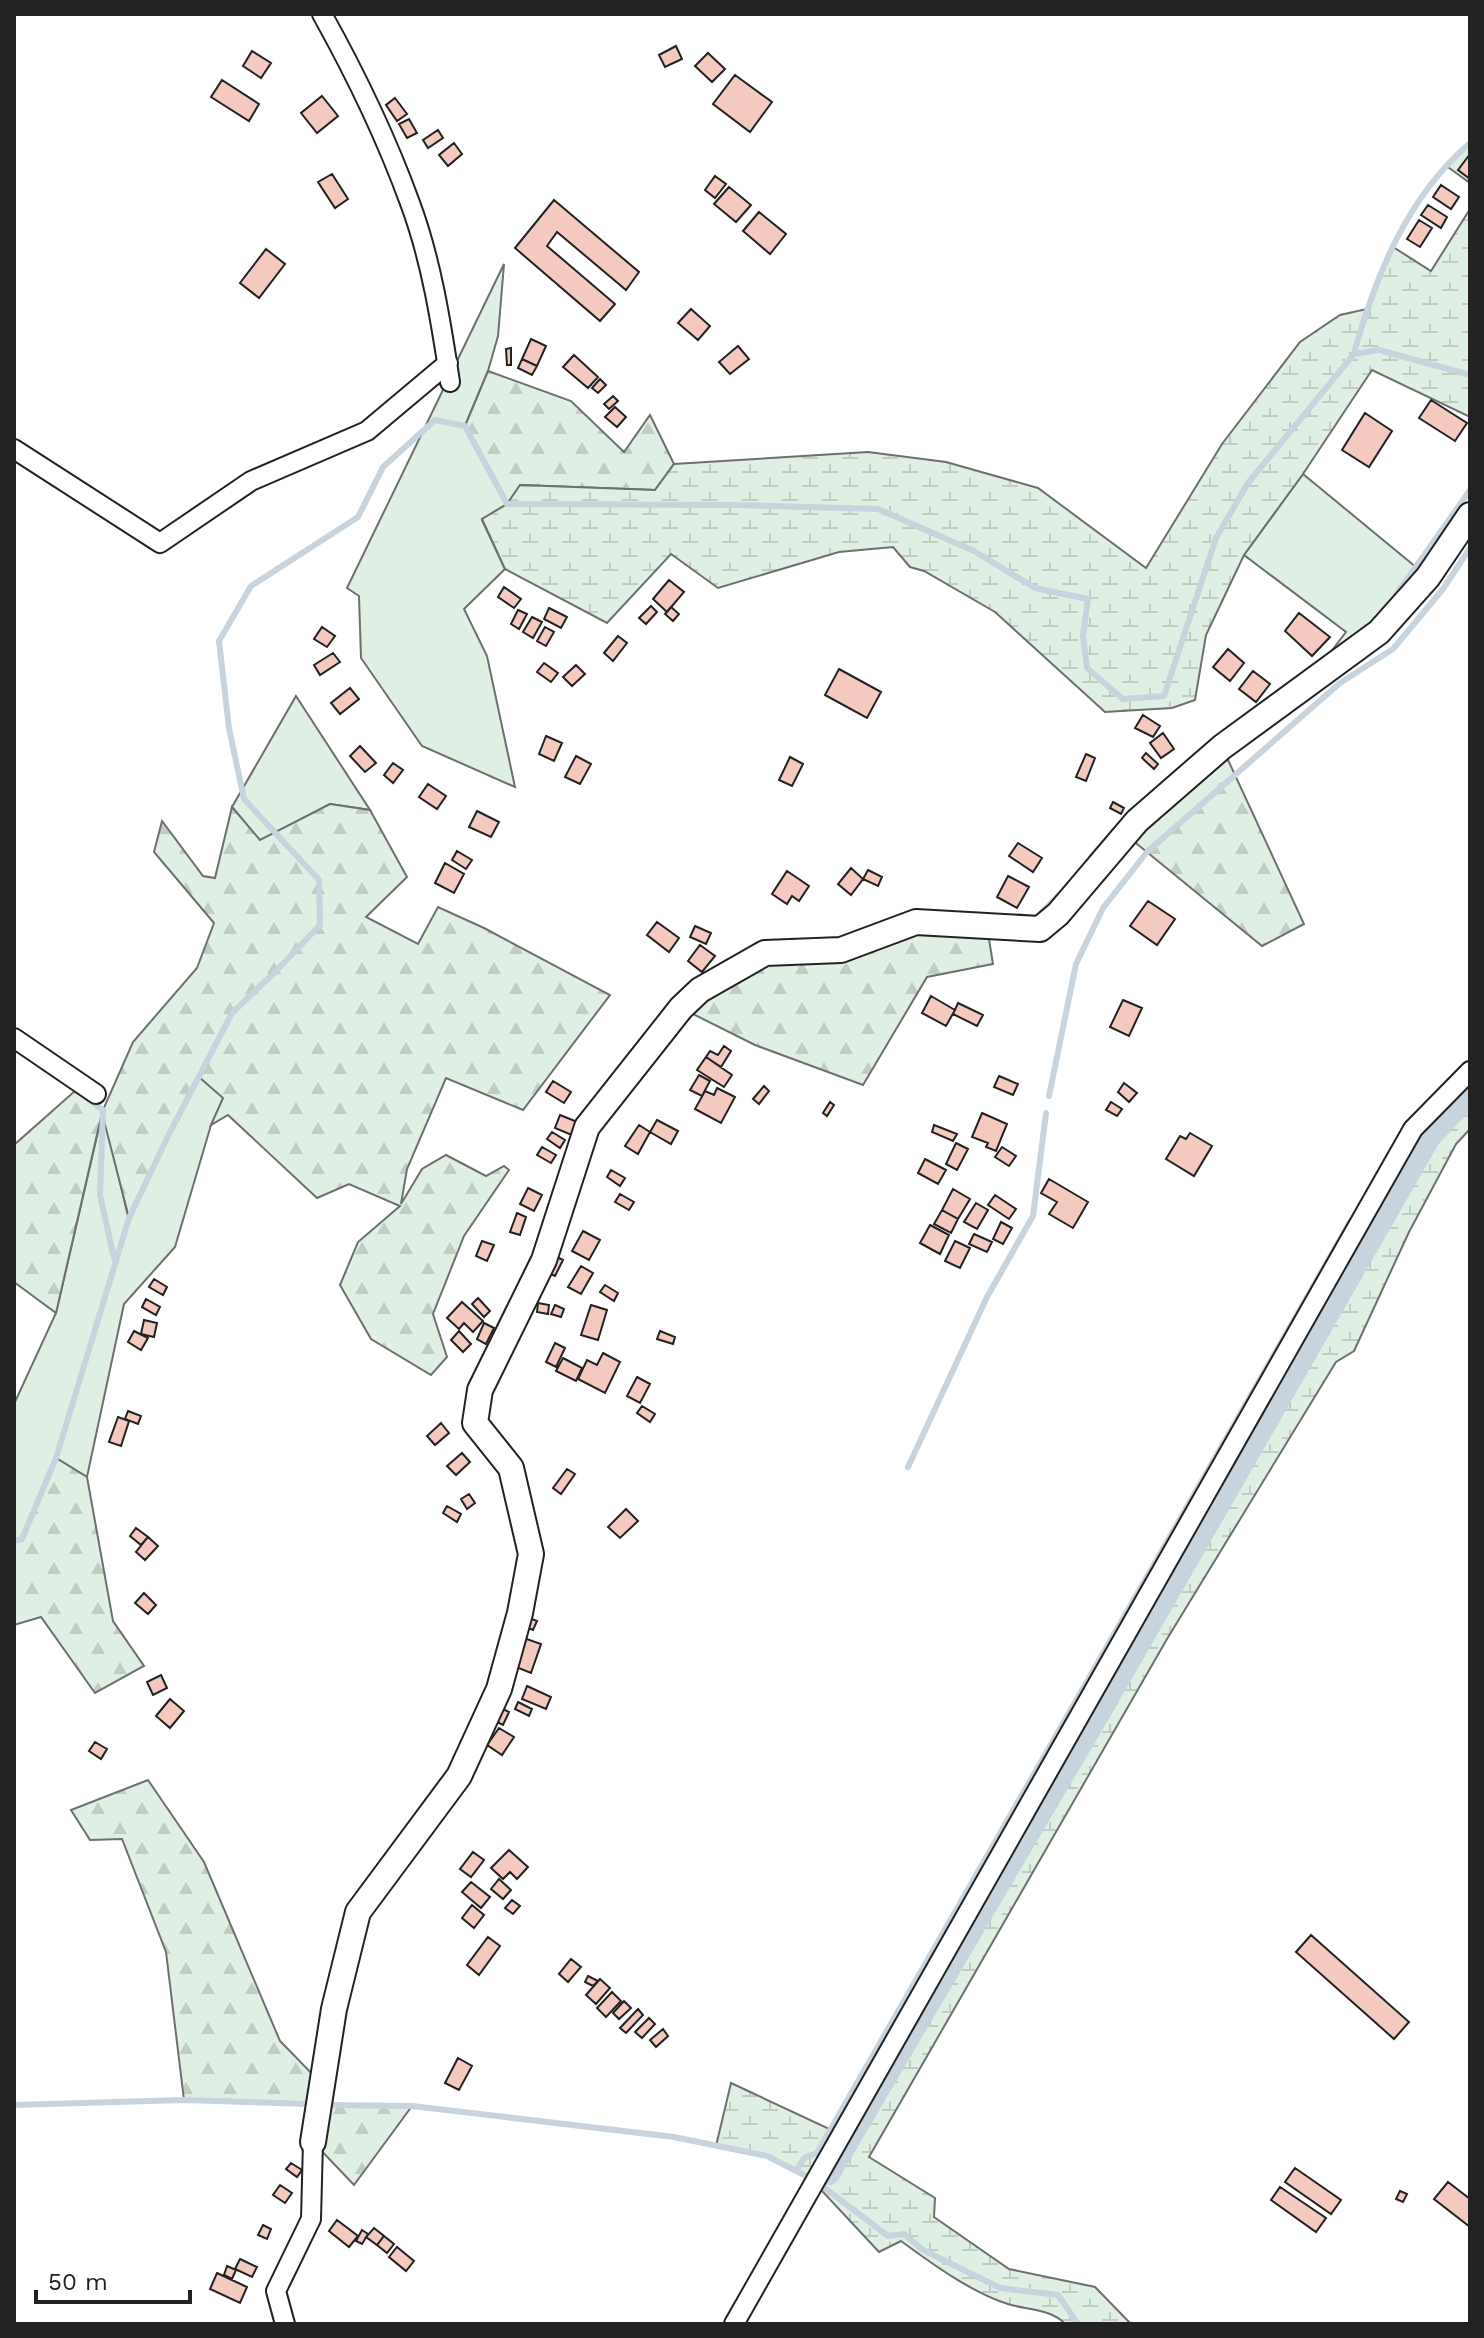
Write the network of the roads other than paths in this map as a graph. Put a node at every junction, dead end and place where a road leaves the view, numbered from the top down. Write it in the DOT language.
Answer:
graph roads {
  1 [pos="322,14"];
  2 [pos="448,363"];
  3 [pos="450,382"];
  4 [pos="14,449"];
  5 [pos="1470,515"];
  6 [pos="14,1038"];
  7 [pos="1470,1071"];
  8 [pos="96,1094"];
  9 [pos="313,2142"];
  10 [pos="285,2324"];
  11 [pos="734,2324"];
  1 -- 2 [label="street"];
  2 -- 3 [label="street"];
  2 -- 4 [label="street"];
  5 -- 9 [label="street"];
  6 -- 8 [label="street"];
  7 -- 11 [label="street"];
  9 -- 10 [label="street"];
}
